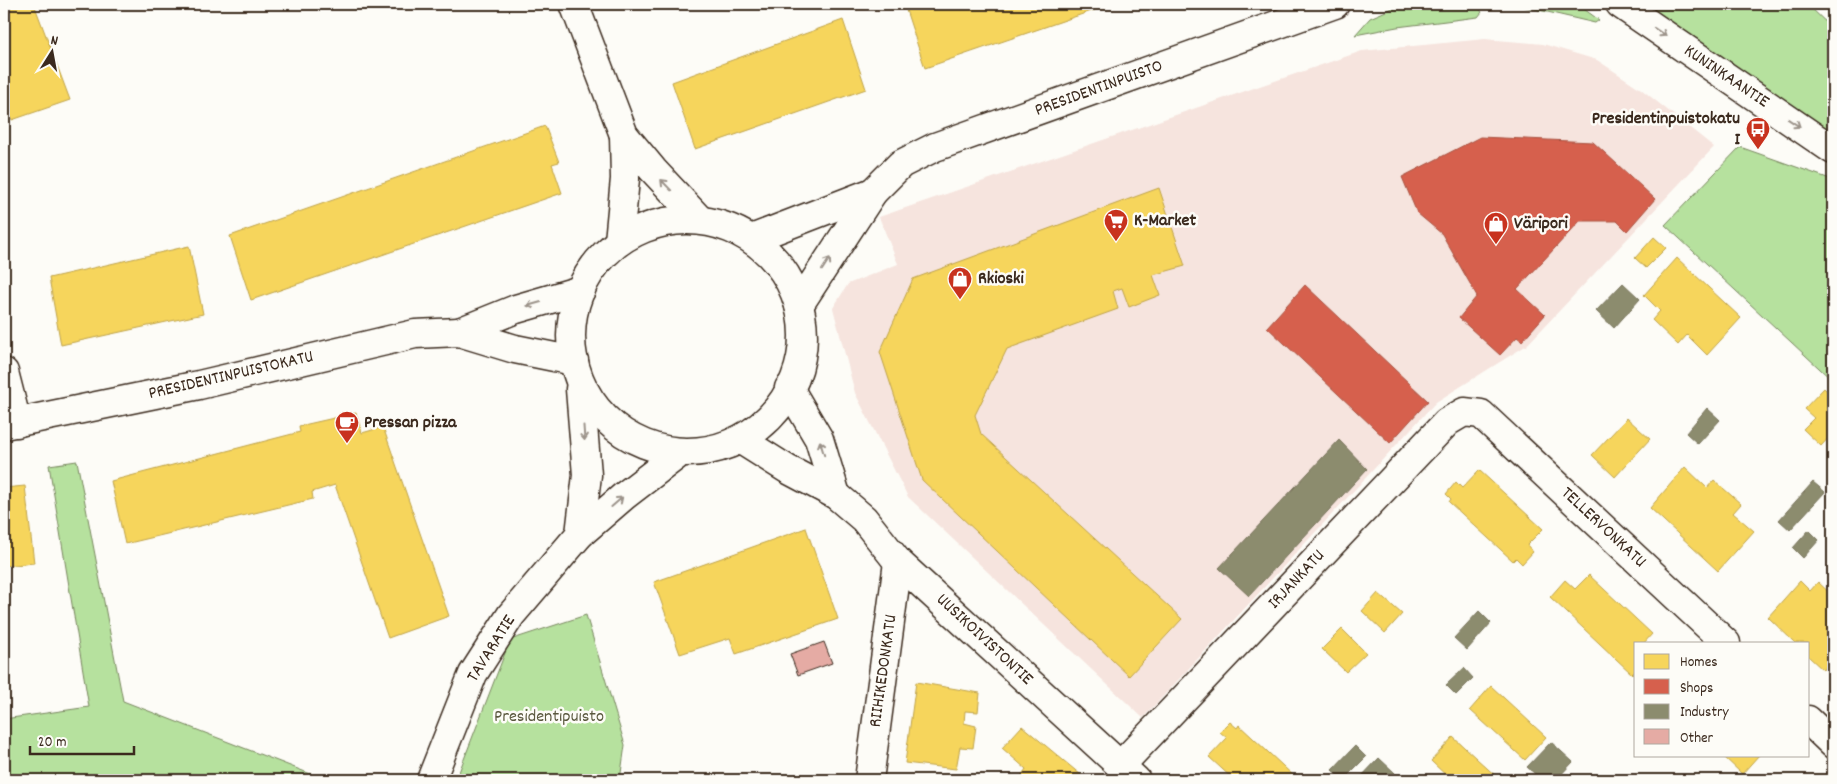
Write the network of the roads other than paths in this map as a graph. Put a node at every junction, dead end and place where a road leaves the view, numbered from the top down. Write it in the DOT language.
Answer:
graph roads {
  1 [pos="574,4"];
  2 [pos="1335,4"];
  3 [pos="1620,4"];
  4 [pos="624,135"];
  5 [pos="1833,150"];
  6 [pos="873,192"];
  7 [pos="700,220"];
  8 [pos="754,238"];
  9 [pos="619,241"];
  10 [pos="580,290"];
  11 [pos="800,305"];
  12 [pos="459,332"];
  13 [pos="4,372"];
  14 [pos="577,372"];
  15 [pos="789,388"];
  16 [pos="1481,414"];
  17 [pos="10,424"];
  18 [pos="741,440"];
  19 [pos="676,456"];
  20 [pos="836,495"];
  21 [pos="580,534"];
  22 [pos="898,562"];
  23 [pos="1725,642"];
  24 [pos="1810,722"];
  25 [pos="1833,744"];
  26 [pos="1128,773"];
  27 [pos="431,780"];
  28 [pos="869,780"];
  1 -- 4 [label="street"];
  2 -- 6 [label="street, PRESIDENTINPUISTO"];
  3 -- 5 [label="street, KUNINKAANTIE, one-way"];
  7 -- 4 [label="street, one-way"];
  4 -- 9 [label="street"];
  6 -- 8 [label="street, PRESIDENTINPUISTO"];
  11 -- 6 [label="street, PRESIDENTINPUISTO, one-way"];
  7 -- 8 [label="street"];
  7 -- 9 [label="street"];
  8 -- 11 [label="street"];
  9 -- 10 [label="street"];
  10 -- 12 [label="street, PRESIDENTINPUISTOKATU, one-way"];
  10 -- 14 [label="street"];
  11 -- 15 [label="street"];
  12 -- 14 [label="street, PRESIDENTINPUISTOKATU"];
  12 -- 17 [label="street, PRESIDENTINPUISTOKATU"];
  13 -- 17 [label="street"];
  14 -- 19 [label="street"];
  14 -- 21 [label="street, one-way"];
  15 -- 18 [label="street"];
  20 -- 15 [label="street, one-way"];
  16 -- 23 [label="street, TELLERVONKATU"];
  16 -- 26 [label="street, IRJANKATU"];
  18 -- 19 [label="street"];
  18 -- 20 [label="street, UUSIKOIVISTONTIE"];
  21 -- 19 [label="street, TAVARATIE, one-way"];
  20 -- 22 [label="street, UUSIKOIVISTONTIE"];
  21 -- 27 [label="street, TAVARATIE"];
  22 -- 26 [label="street, UUSIKOIVISTONTIE"];
  22 -- 28 [label="street, RIIHIKEDONKATU"];
  24 -- 25 [label="street"];
}
